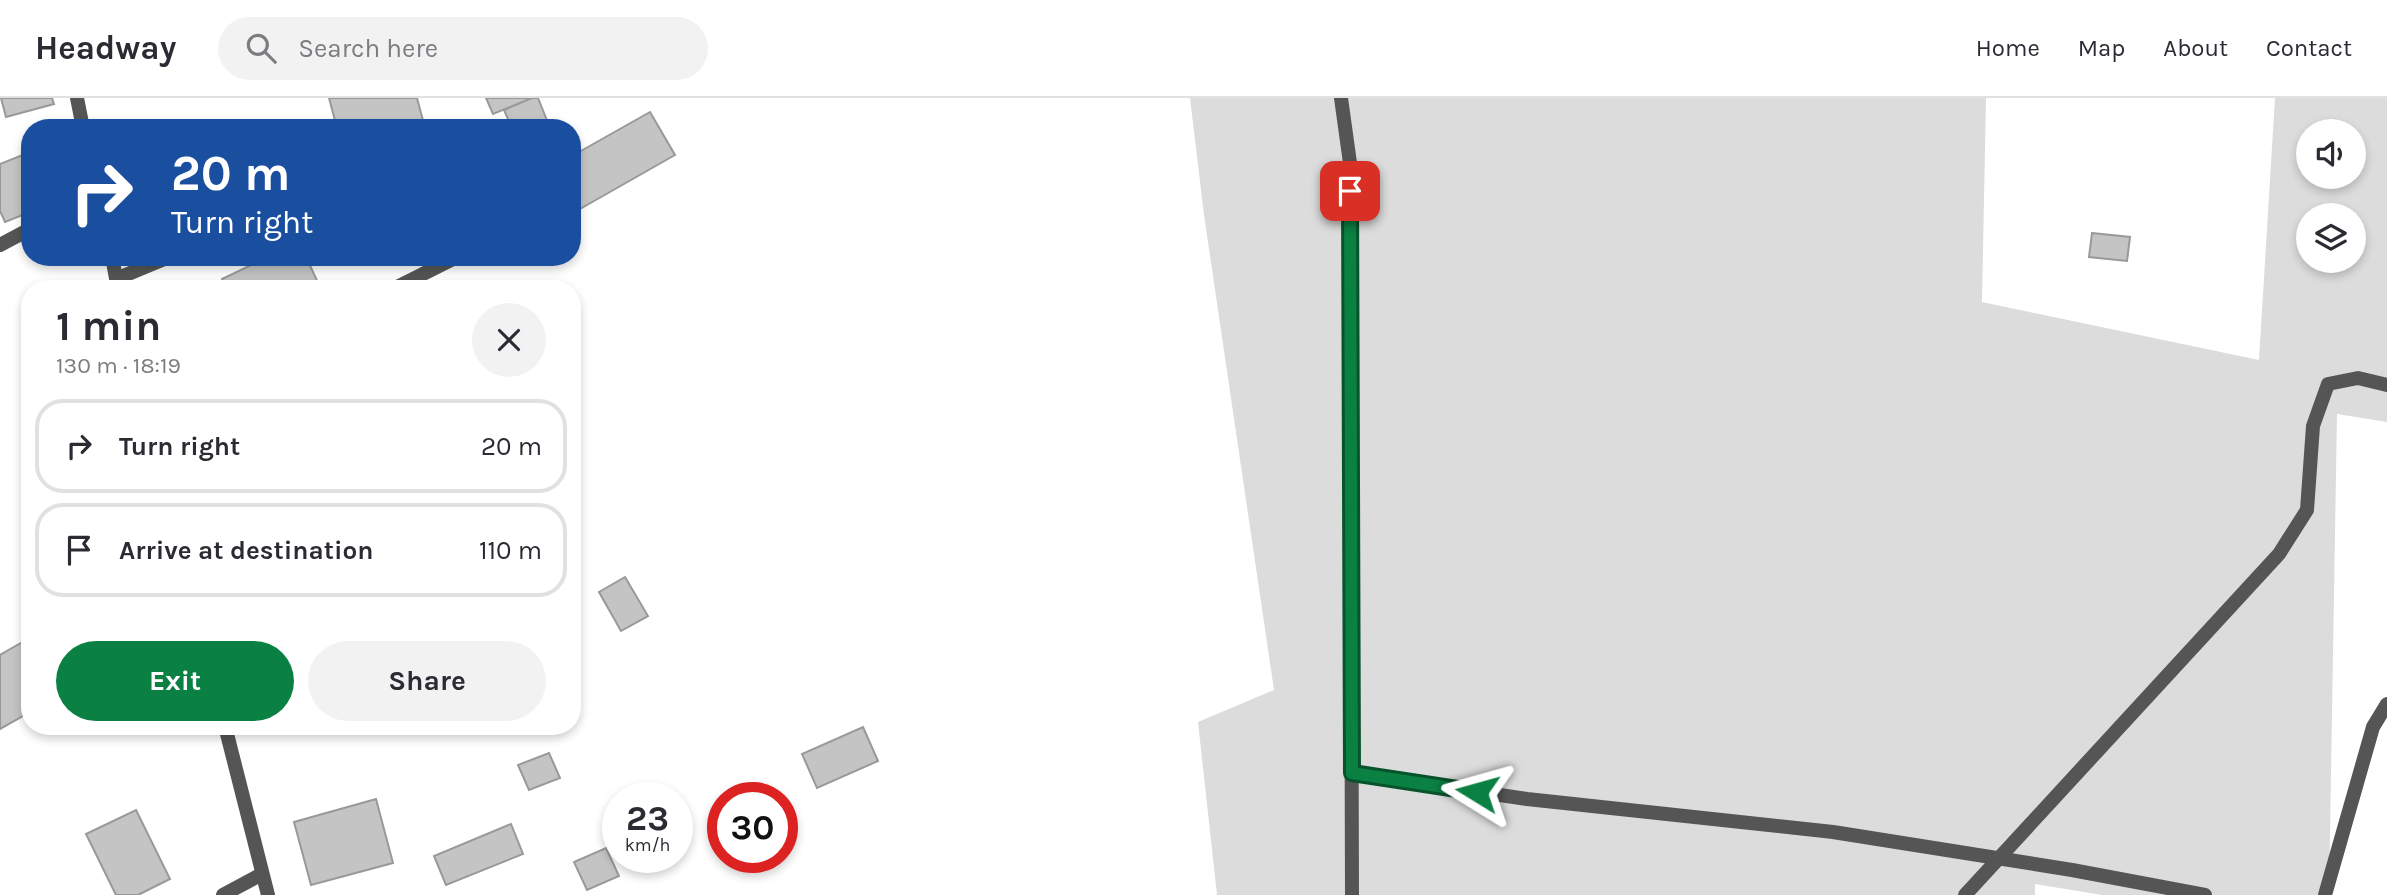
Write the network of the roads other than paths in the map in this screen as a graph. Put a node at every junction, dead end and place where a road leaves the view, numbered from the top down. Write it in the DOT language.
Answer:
graph roads {
  1 [pos="77,98"];
  2 [pos="1341,98"];
  3 [pos="81,119"];
  4 [pos="21,234"];
  5 [pos="0,245"];
  6 [pos="152,266"];
  7 [pos="439,266"];
  8 [pos="125,280"];
  9 [pos="411,280"];
  10 [pos="2387,385"];
  11 [pos="2387,704"];
  12 [pos="227,735"];
  13 [pos="1352,773"];
  14 [pos="1998,858"];
  15 [pos="262,874"];
  16 [pos="223,895"];
  17 [pos="268,895"];
  18 [pos="1352,895"];
  19 [pos="1965,895"];
  20 [pos="2205,895"];
  21 [pos="2325,895"];
  1 -- 3 [label="street"];
  2 -- 13 [label="street"];
  4 -- 5 [label="street"];
  6 -- 8 [label="street"];
  7 -- 9 [label="street"];
  10 -- 14 [label="street"];
  11 -- 21 [label="street"];
  12 -- 15 [label="street"];
  13 -- 14 [label="street"];
  13 -- 18 [label="street"];
  14 -- 19 [label="street"];
  14 -- 20 [label="street"];
  15 -- 16 [label="street"];
  15 -- 17 [label="street"];
}
